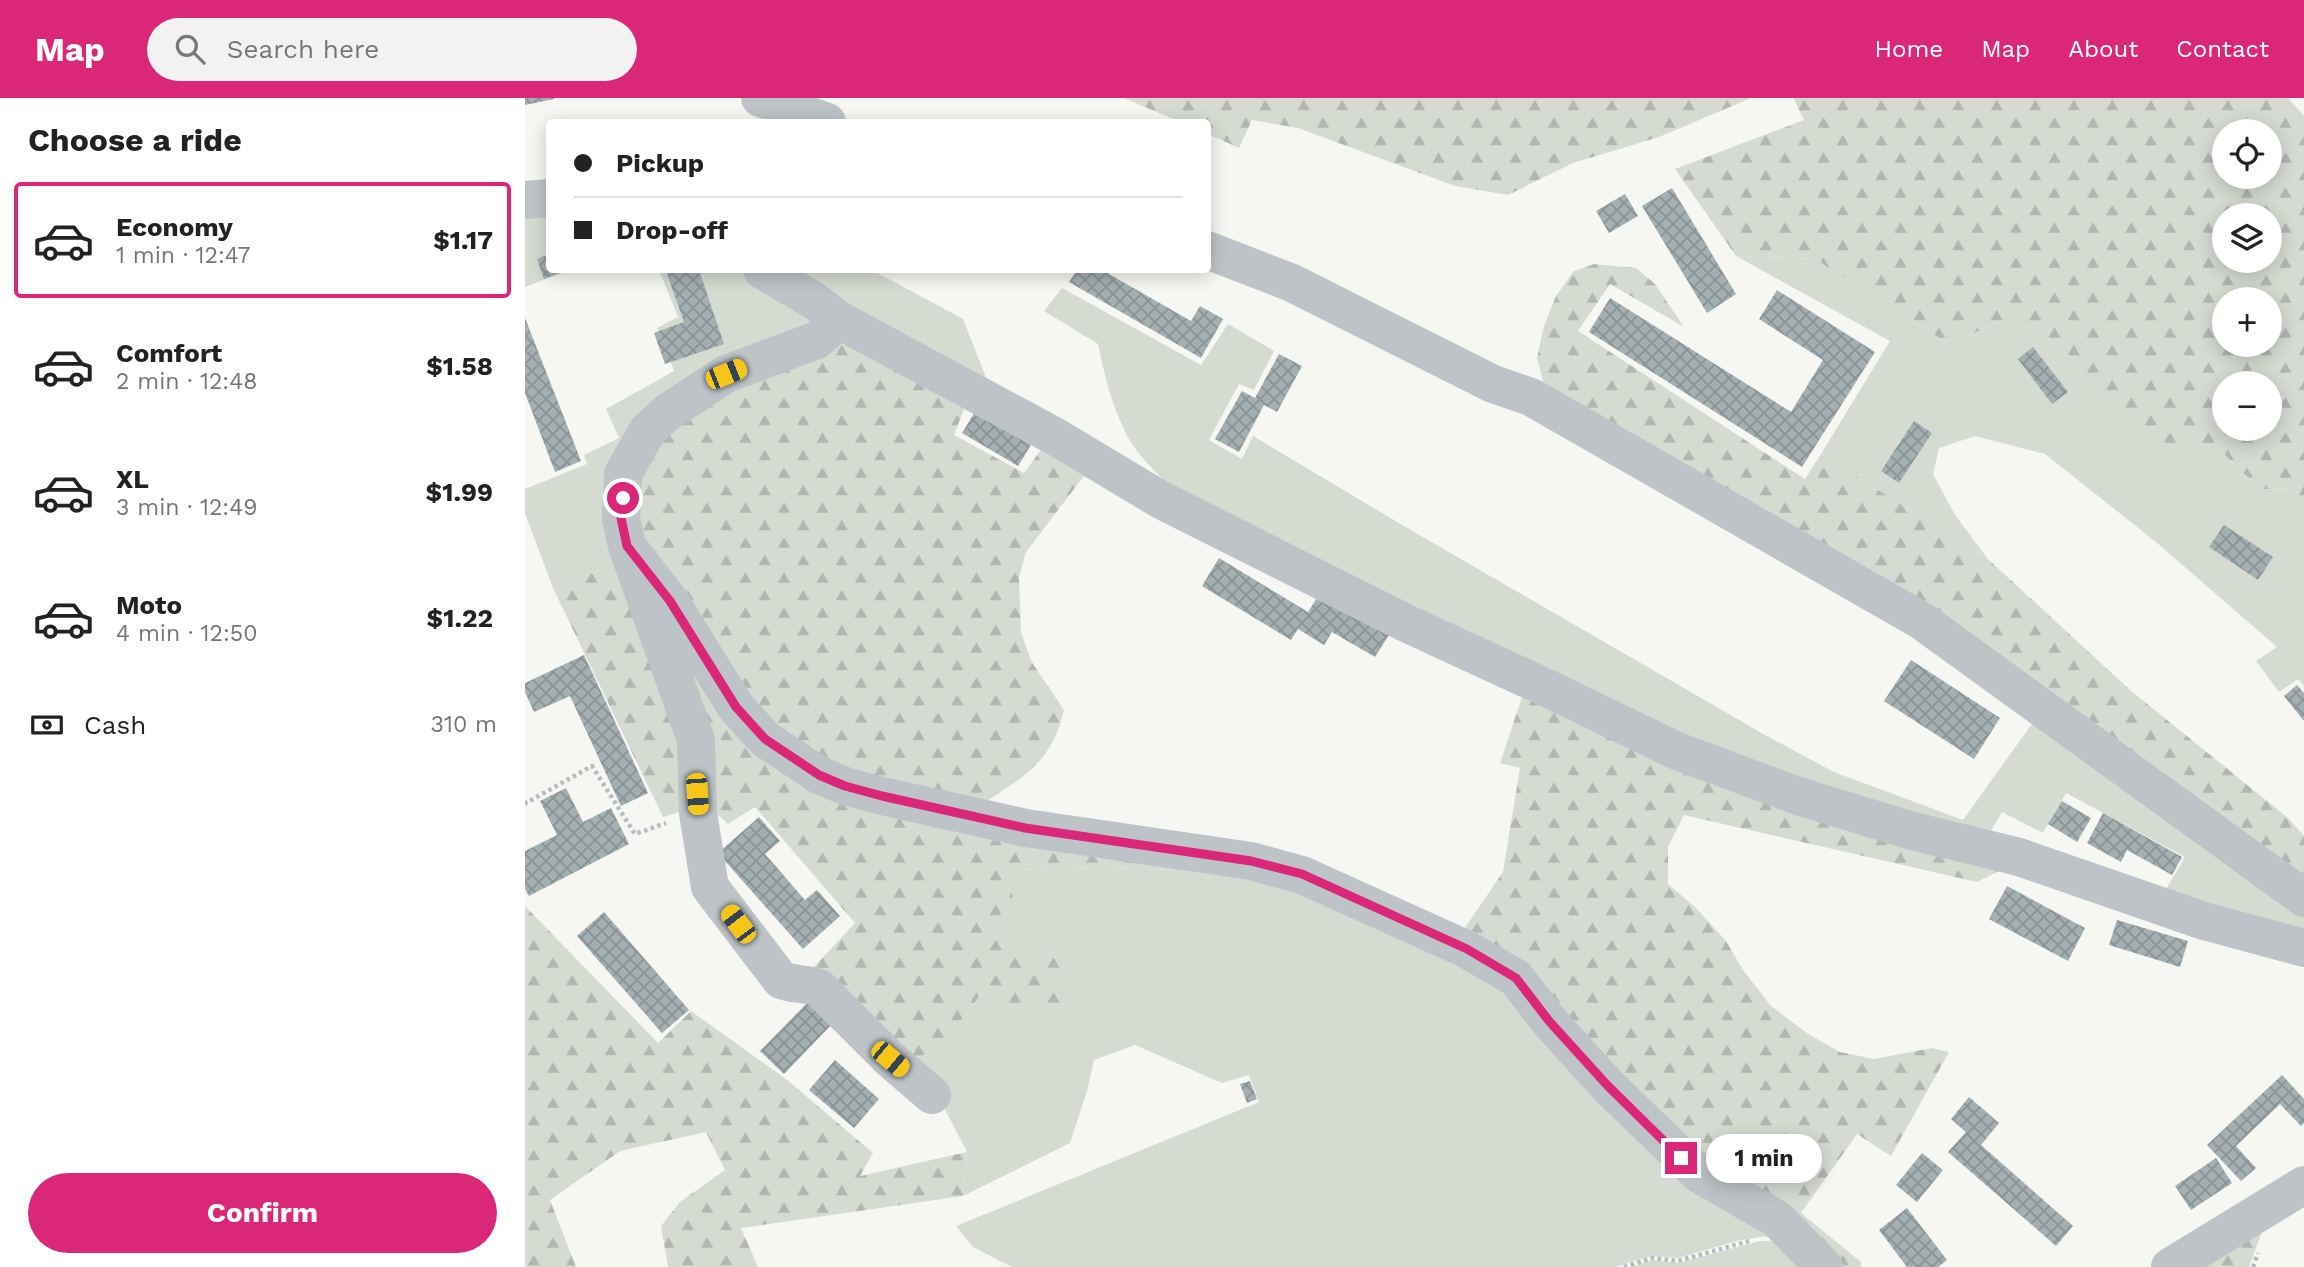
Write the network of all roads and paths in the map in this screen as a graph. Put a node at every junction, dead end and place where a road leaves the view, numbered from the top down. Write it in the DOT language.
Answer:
graph roads {
  1 [pos="760,98"];
  2 [pos="819,119"];
  3 [pos="546,198"];
  4 [pos="525,200"];
  5 [pos="1211,252"];
  6 [pos="767,273"];
  7 [pos="839,320"];
  8 [pos="627,546"];
  9 [pos="525,801"];
  10 [pos="698,813"];
  11 [pos="2304,898"];
  12 [pos="2304,948"];
  13 [pos="932,1095"];
  14 [pos="2304,1185"];
  15 [pos="1812,1255"];
  16 [pos="1624,1267"];
  17 [pos="2170,1267"];
  1 -- 2 [label="street"];
  3 -- 4 [label="street"];
  5 -- 11 [label="street"];
  6 -- 7 [label="street"];
  7 -- 8 [label="street"];
  7 -- 12 [label="street"];
  8 -- 10 [label="street"];
  8 -- 15 [label="street"];
  9 -- 10 [label="path"];
  10 -- 13 [label="street"];
  14 -- 17 [label="street"];
  15 -- 16 [label="path"];
}
